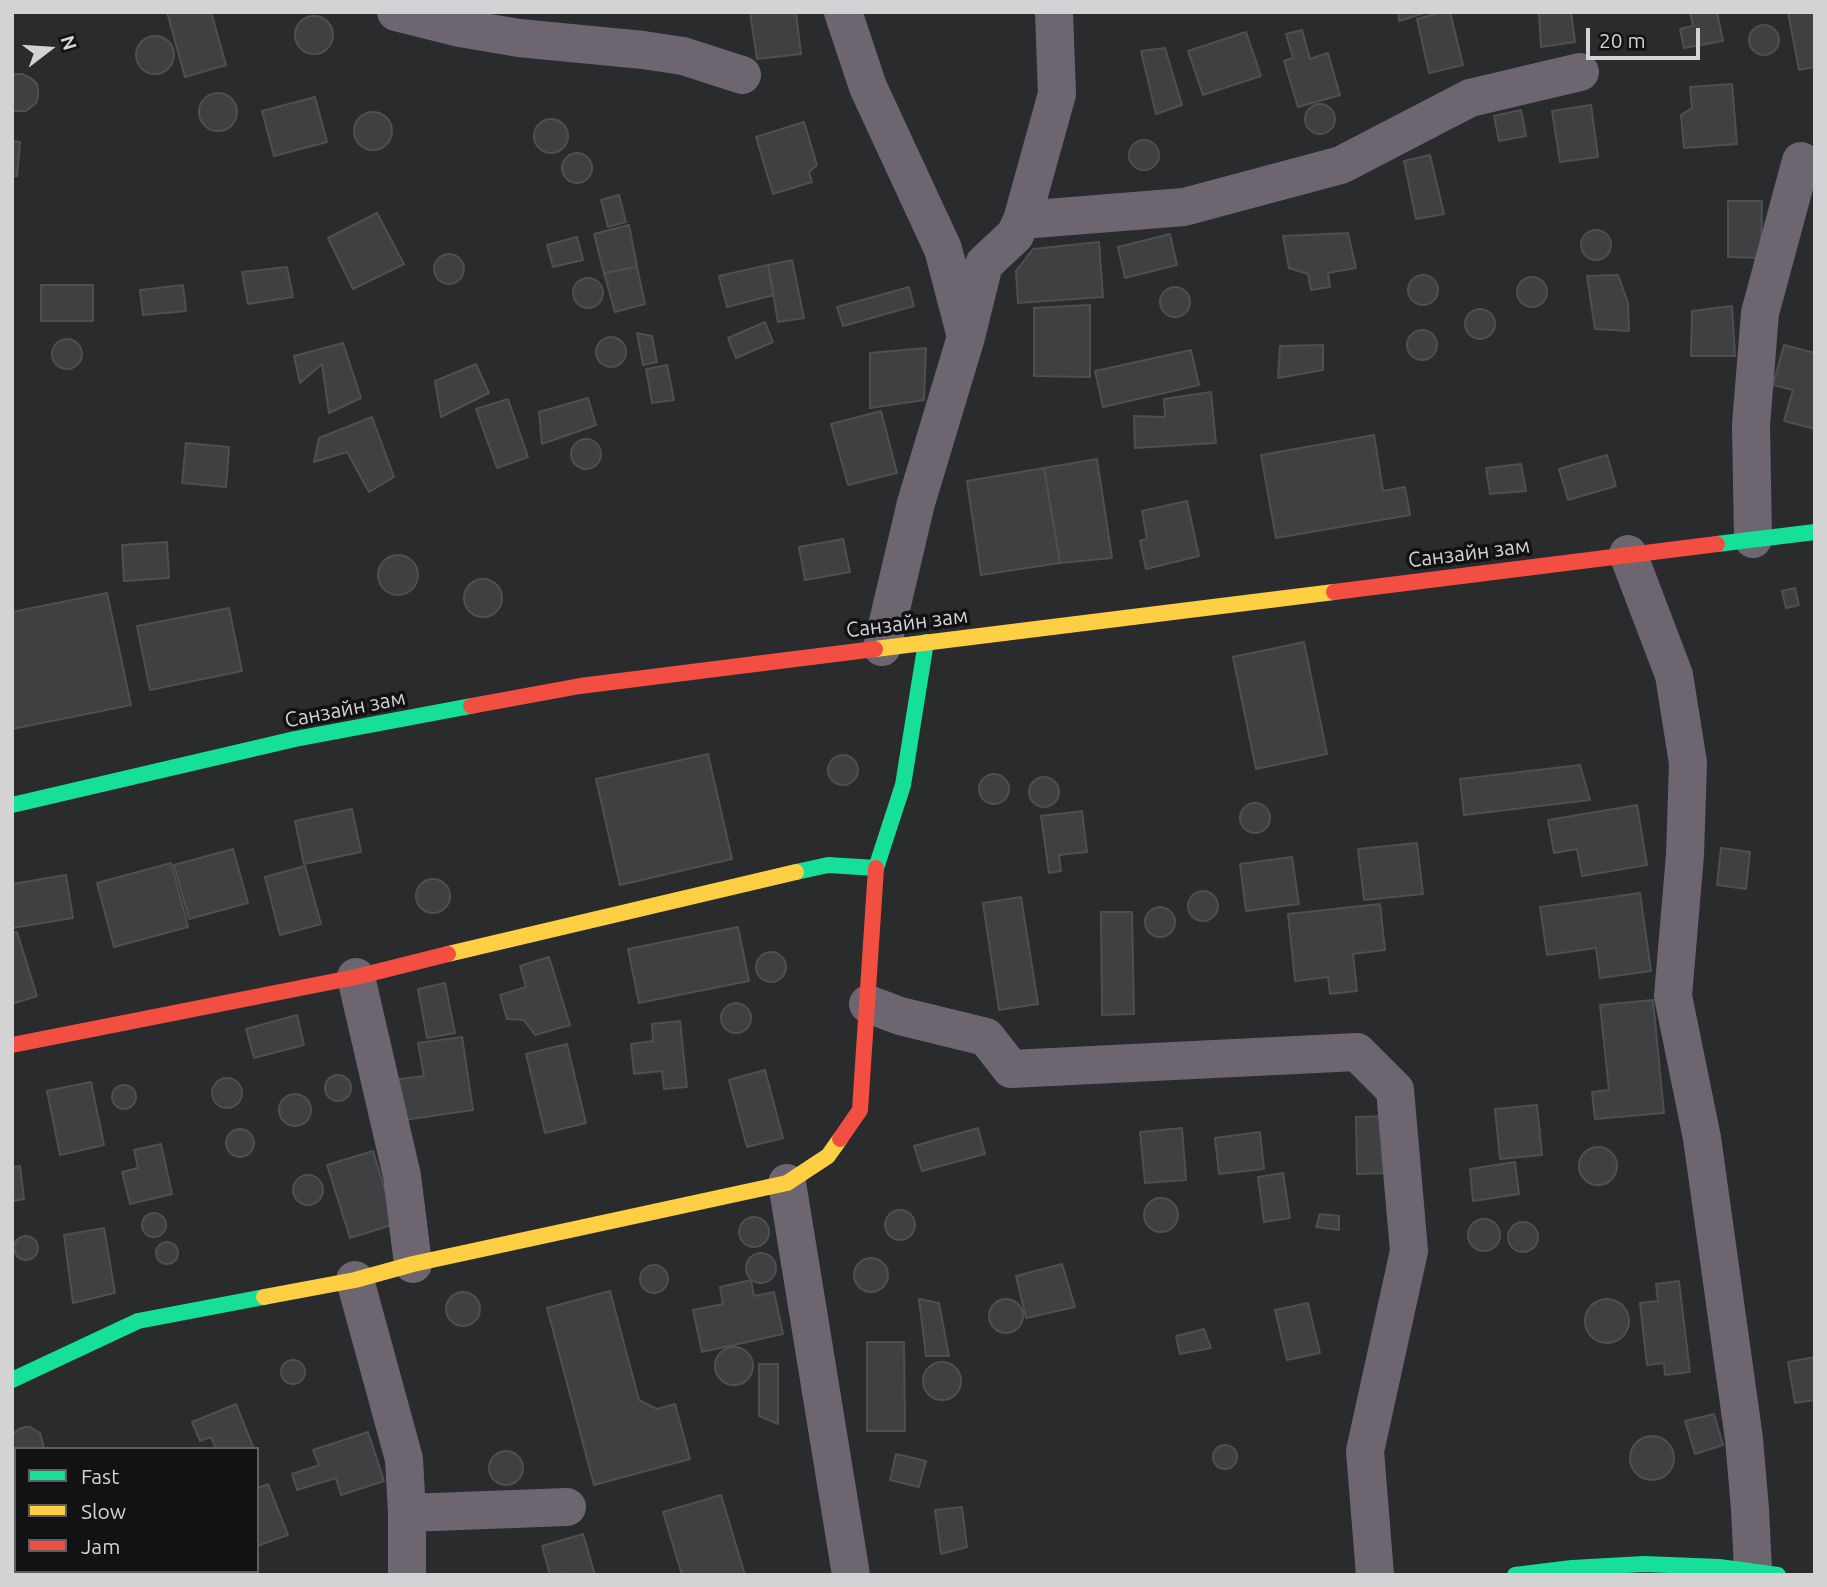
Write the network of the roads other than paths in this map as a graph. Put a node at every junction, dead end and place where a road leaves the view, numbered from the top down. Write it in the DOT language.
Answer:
graph roads {
  1 [pos="396,12"];
  2 [pos="843,12"];
  3 [pos="1054,12"];
  4 [pos="1580,72"];
  5 [pos="742,75"];
  6 [pos="1801,161"];
  7 [pos="1022,220"];
  8 [pos="966,337"];
  9 [pos="1815,532"];
  10 [pos="1753,539"];
  11 [pos="1628,554"];
  12 [pos="926,642"];
  13 [pos="882,647"];
  14 [pos="12,805"];
  15 [pos="876,868"];
  16 [pos="356,977"];
  17 [pos="869,1004"];
  18 [pos="12,1045"];
  19 [pos="788,1183"];
  20 [pos="413,1264"];
  21 [pos="355,1280"];
  22 [pos="12,1380"];
  23 [pos="567,1507"];
  24 [pos="407,1513"];
  25 [pos="1765,1573"];
  26 [pos="407,1575"];
  27 [pos="851,1575"];
  28 [pos="1375,1575"];
  29 [pos="1515,1575"];
  1 -- 5 [label="street"];
  2 -- 8 [label="street"];
  3 -- 7 [label="street"];
  4 -- 7 [label="street"];
  6 -- 10 [label="street"];
  7 -- 8 [label="street"];
  8 -- 13 [label="street"];
  9 -- 10 [label="street, Санзайн зам"];
  10 -- 11 [label="street, Санзайн зам"];
  11 -- 12 [label="street, Санзайн зам"];
  11 -- 25 [label="street"];
  12 -- 13 [label="street, Санзайн зам"];
  12 -- 15 [label="street"];
  13 -- 14 [label="street, Санзайн зам"];
  15 -- 16 [label="street"];
  15 -- 17 [label="street"];
  16 -- 18 [label="street"];
  16 -- 20 [label="street"];
  17 -- 19 [label="street"];
  17 -- 28 [label="street"];
  19 -- 20 [label="street"];
  19 -- 27 [label="street"];
  20 -- 21 [label="street"];
  21 -- 22 [label="street"];
  21 -- 24 [label="street"];
  23 -- 24 [label="street"];
  24 -- 26 [label="street"];
  25 -- 29 [label="street"];
}
